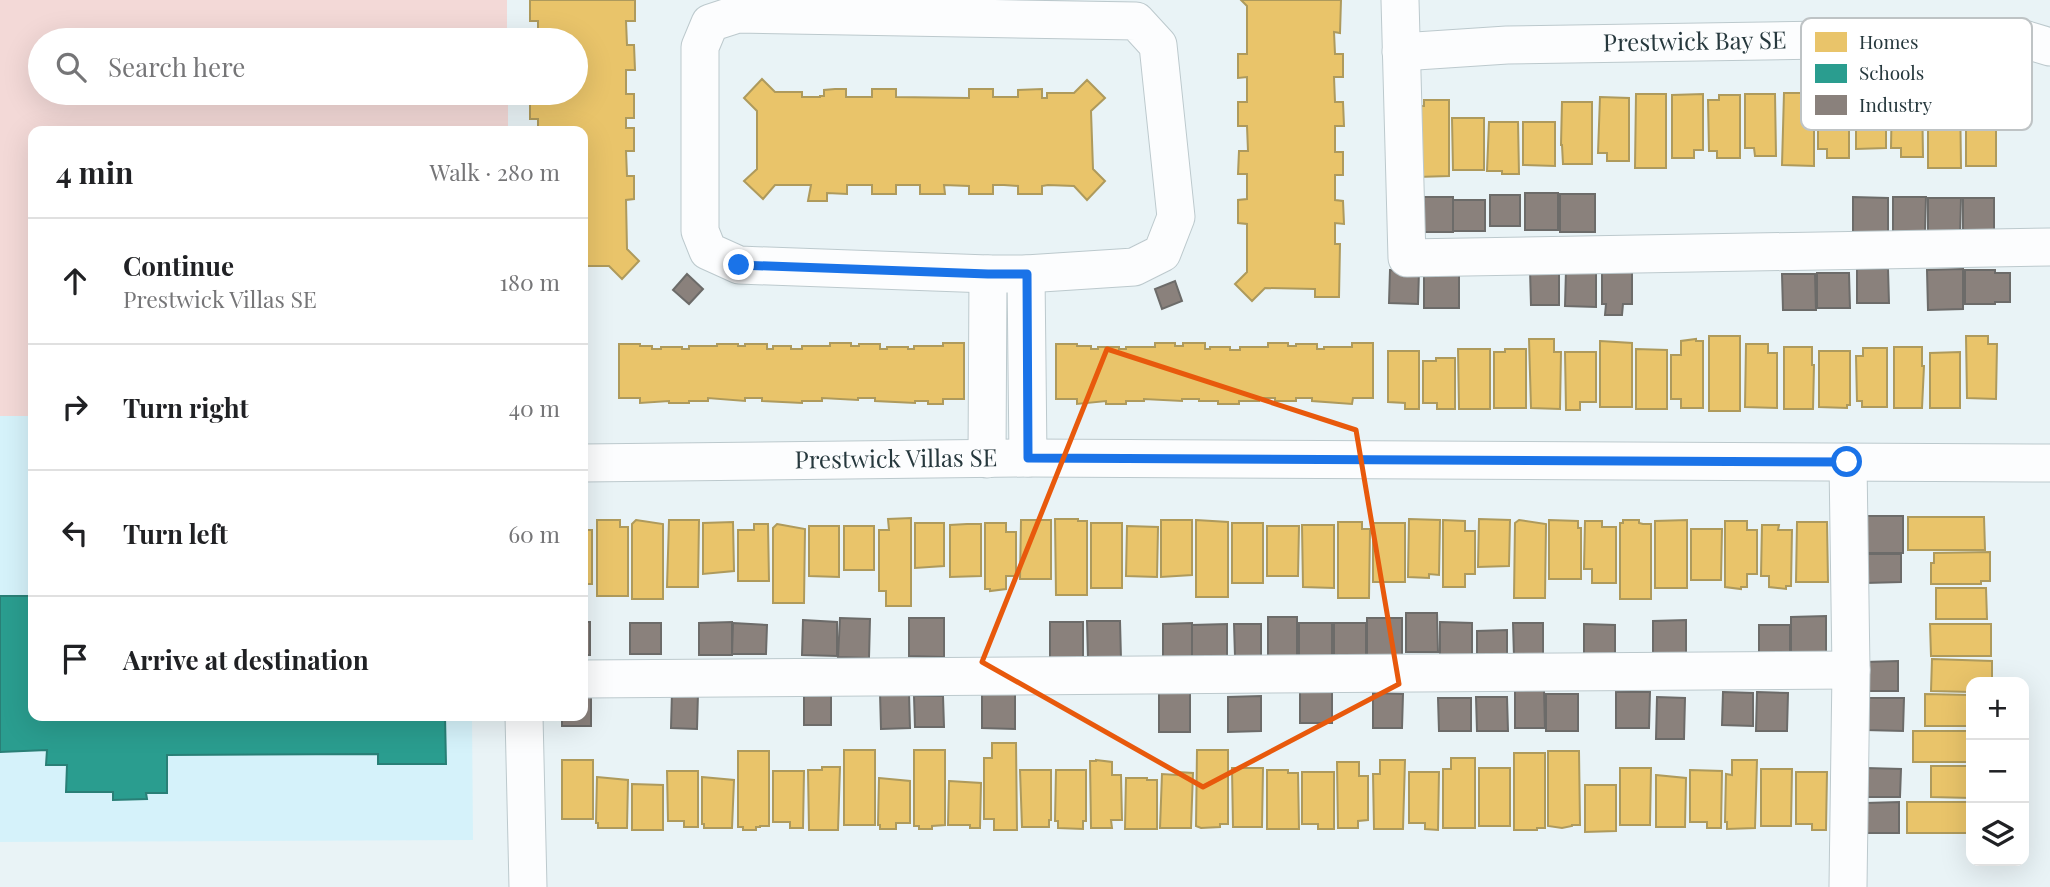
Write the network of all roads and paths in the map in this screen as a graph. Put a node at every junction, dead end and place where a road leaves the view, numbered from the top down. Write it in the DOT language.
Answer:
graph roads {
  1 [pos="1400,0"];
  2 [pos="1801,41"];
  3 [pos="2032,42"];
  4 [pos="2050,47"];
  5 [pos="1401,52"];
  6 [pos="2050,247"];
  7 [pos="988,274"];
  8 [pos="1027,274"];
  9 [pos="1028,458"];
  10 [pos="987,459"];
  11 [pos="1847,462"];
  12 [pos="588,463"];
  13 [pos="2050,463"];
  14 [pos="1851,670"];
  15 [pos="588,679"];
  16 [pos="524,721"];
  17 [pos="528,887"];
  18 [pos="1848,887"];
  1 -- 5 [label="street"];
  2 -- 5 [label="street, Prestwick Bay SE"];
  3 -- 4 [label="street, Prestwick Bay SE"];
  5 -- 6 [label="street"];
  7 -- 8 [label="street"];
  7 -- 8 [label="street"];
  7 -- 10 [label="street"];
  8 -- 9 [label="street"];
  9 -- 10 [label="street, Prestwick Villas SE"];
  9 -- 11 [label="street, Prestwick Villas SE"];
  10 -- 12 [label="street, Prestwick Villas SE"];
  11 -- 13 [label="street, Prestwick Villas SE"];
  11 -- 14 [label="street"];
  14 -- 15 [label="street"];
  14 -- 18 [label="street"];
  16 -- 17 [label="street"];
}
